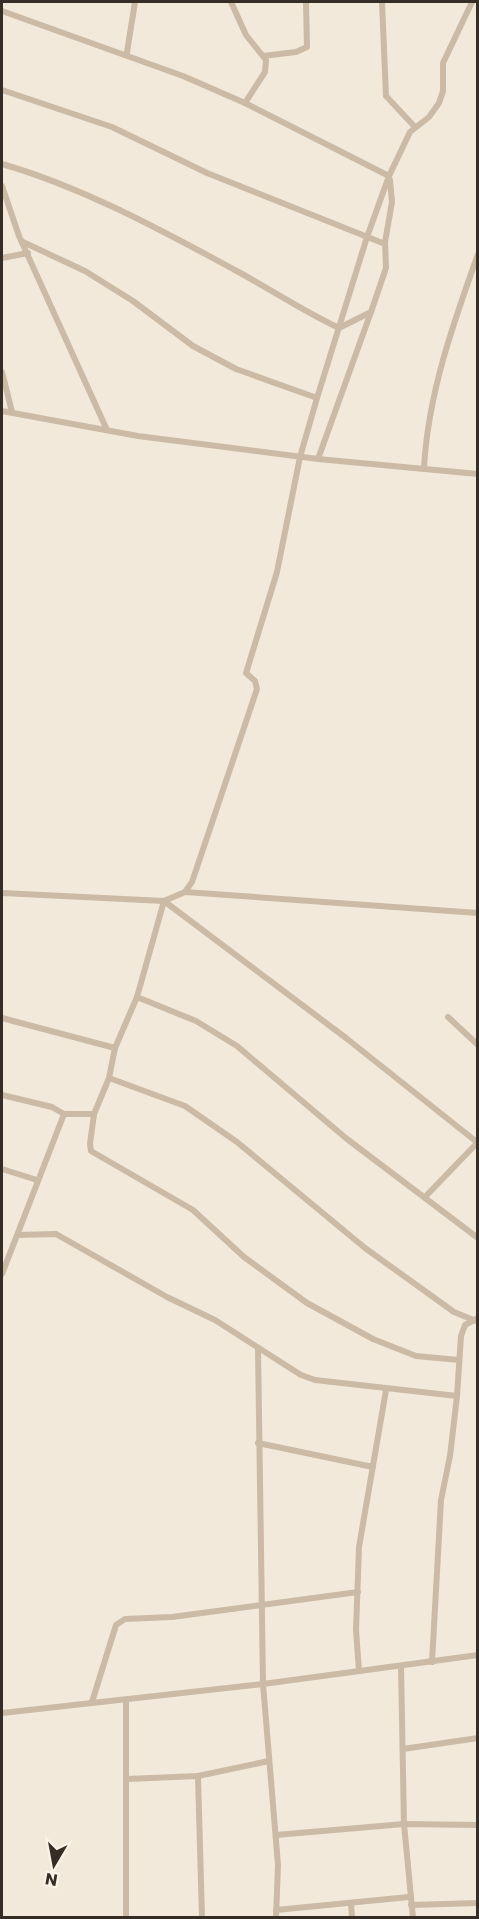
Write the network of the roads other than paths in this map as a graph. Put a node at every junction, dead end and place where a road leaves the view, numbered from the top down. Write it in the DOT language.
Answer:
graph roads {
  1 [pos="135,2"];
  2 [pos="231,2"];
  3 [pos="306,2"];
  4 [pos="382,2"];
  5 [pos="472,2"];
  6 [pos="2,11"];
  7 [pos="128,52"];
  8 [pos="263,56"];
  9 [pos="2,90"];
  10 [pos="245,103"];
  11 [pos="414,126"];
  12 [pos="2,164"];
  13 [pos="389,176"];
  14 [pos="2,186"];
  15 [pos="367,237"];
  16 [pos="23,242"];
  17 [pos="385,244"];
  18 [pos="28,253"];
  19 [pos="2,258"];
  20 [pos="477,258"];
  21 [pos="371,312"];
  22 [pos="339,328"];
  23 [pos="2,372"];
  24 [pos="317,398"];
  25 [pos="2,411"];
  26 [pos="12,412"];
  27 [pos="107,430"];
  28 [pos="300,457"];
  29 [pos="318,459"];
  30 [pos="424,468"];
  31 [pos="477,474"];
  32 [pos="185,892"];
  33 [pos="2,893"];
  34 [pos="164,902"];
  35 [pos="477,913"];
  36 [pos="137,997"];
  37 [pos="448,1017"];
  38 [pos="2,1018"];
  39 [pos="476,1041"];
  40 [pos="115,1048"];
  41 [pos="109,1078"];
  42 [pos="2,1095"];
  43 [pos="64,1114"];
  44 [pos="94,1114"];
  45 [pos="477,1143"];
  46 [pos="2,1169"];
  47 [pos="37,1180"];
  48 [pos="425,1197"];
  49 [pos="18,1234"];
  50 [pos="477,1238"];
  51 [pos="5,1250"];
  52 [pos="2,1274"];
  53 [pos="477,1320"];
  54 [pos="258,1348"];
  55 [pos="459,1360"];
  56 [pos="386,1390"];
  57 [pos="457,1396"];
  58 [pos="258,1443"];
  59 [pos="373,1467"];
  60 [pos="358,1592"];
  61 [pos="261,1605"];
  62 [pos="477,1654"];
  63 [pos="432,1662"];
  64 [pos="401,1666"];
  65 [pos="359,1671"];
  66 [pos="262,1684"];
  67 [pos="126,1700"];
  68 [pos="92,1702"];
  69 [pos="2,1713"];
  70 [pos="477,1738"];
  71 [pos="403,1749"];
  72 [pos="269,1761"];
  73 [pos="198,1776"];
  74 [pos="127,1779"];
  75 [pos="405,1824"];
  76 [pos="477,1825"];
  77 [pos="276,1835"];
  78 [pos="410,1897"];
  79 [pos="351,1903"];
  80 [pos="477,1903"];
  81 [pos="411,1905"];
  82 [pos="276,1914"];
  83 [pos="126,1917"];
  84 [pos="201,1917"];
  85 [pos="352,1917"];
  86 [pos="413,1917"];
  1 -- 7 [label="street"];
  2 -- 8 [label="street"];
  3 -- 8 [label="street"];
  4 -- 11 [label="street"];
  5 -- 11 [label="street"];
  6 -- 10 [label="street"];
  8 -- 10 [label="street"];
  9 -- 15 [label="street"];
  10 -- 13 [label="street"];
  11 -- 13 [label="street"];
  12 -- 22 [label="street"];
  13 -- 15 [label="street"];
  13 -- 17 [label="street"];
  14 -- 16 [label="street"];
  15 -- 17 [label="street"];
  15 -- 22 [label="street"];
  16 -- 18 [label="street"];
  16 -- 24 [label="street"];
  17 -- 21 [label="street"];
  18 -- 19 [label="street"];
  18 -- 27 [label="street"];
  20 -- 30 [label="street"];
  21 -- 22 [label="street"];
  21 -- 29 [label="street"];
  22 -- 24 [label="street"];
  23 -- 26 [label="street"];
  24 -- 28 [label="street"];
  25 -- 26 [label="street"];
  26 -- 27 [label="street"];
  27 -- 28 [label="street"];
  28 -- 29 [label="street"];
  28 -- 32 [label="street"];
  29 -- 30 [label="street"];
  30 -- 31 [label="street"];
  32 -- 34 [label="street"];
  32 -- 35 [label="street"];
  33 -- 34 [label="street"];
  34 -- 36 [label="street"];
  34 -- 45 [label="street"];
  36 -- 40 [label="street"];
  36 -- 48 [label="street"];
  37 -- 39 [label="street"];
  38 -- 40 [label="street"];
  40 -- 41 [label="street"];
  41 -- 44 [label="street"];
  41 -- 53 [label="street"];
  42 -- 43 [label="street"];
  43 -- 44 [label="street"];
  43 -- 47 [label="street"];
  44 -- 55 [label="street"];
  45 -- 48 [label="street"];
  46 -- 47 [label="street"];
  47 -- 49 [label="street"];
  48 -- 50 [label="street"];
  49 -- 51 [label="street"];
  49 -- 54 [label="street"];
  51 -- 52 [label="street"];
  53 -- 55 [label="street"];
  54 -- 56 [label="street"];
  54 -- 58 [label="street"];
  55 -- 57 [label="street"];
  56 -- 57 [label="street"];
  56 -- 59 [label="street"];
  57 -- 63 [label="street"];
  58 -- 59 [label="street"];
  58 -- 61 [label="street"];
  59 -- 60 [label="street"];
  60 -- 61 [label="street"];
  60 -- 65 [label="street"];
  61 -- 66 [label="street"];
  61 -- 68 [label="street"];
  62 -- 63 [label="street"];
  63 -- 64 [label="street"];
  64 -- 65 [label="street"];
  64 -- 71 [label="street"];
  65 -- 66 [label="street"];
  66 -- 67 [label="street"];
  66 -- 72 [label="street"];
  67 -- 68 [label="street"];
  67 -- 74 [label="street"];
  68 -- 69 [label="street"];
  70 -- 71 [label="street"];
  71 -- 75 [label="street"];
  72 -- 73 [label="street"];
  72 -- 77 [label="street"];
  73 -- 74 [label="street"];
  73 -- 84 [label="street"];
  74 -- 83 [label="street"];
  75 -- 76 [label="street"];
  75 -- 77 [label="street"];
  75 -- 78 [label="street"];
  77 -- 82 [label="street"];
  78 -- 79 [label="street"];
  78 -- 81 [label="street"];
  79 -- 82 [label="street"];
  79 -- 85 [label="street"];
  80 -- 81 [label="street"];
  81 -- 86 [label="street"];
}
